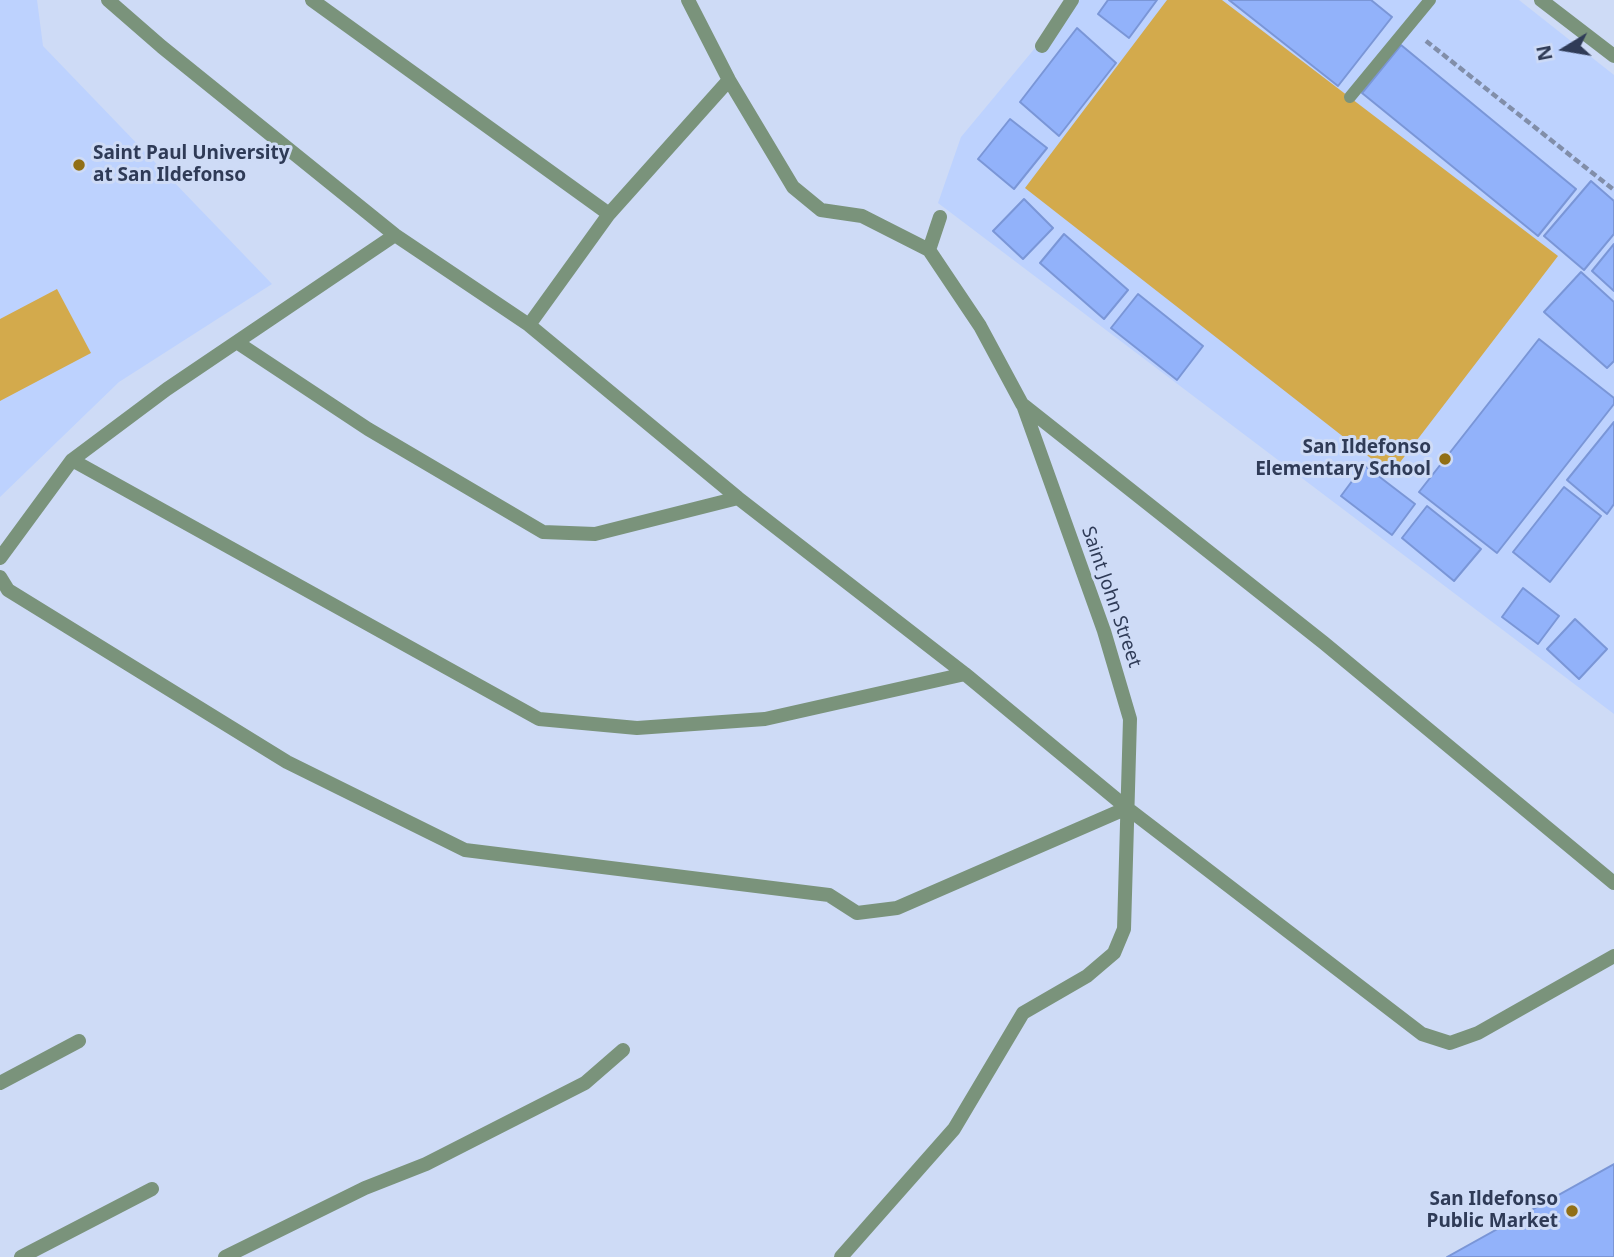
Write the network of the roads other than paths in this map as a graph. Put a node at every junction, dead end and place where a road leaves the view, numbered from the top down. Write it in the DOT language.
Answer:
graph roads {
  1 [pos="108,0"];
  2 [pos="312,0"];
  3 [pos="688,0"];
  4 [pos="1072,0"];
  5 [pos="1430,0"];
  6 [pos="1541,0"];
  7 [pos="1042,46"];
  8 [pos="1614,56"];
  9 [pos="729,80"];
  10 [pos="1350,97"];
  11 [pos="609,214"];
  12 [pos="940,217"];
  13 [pos="395,235"];
  14 [pos="929,250"];
  15 [pos="529,325"];
  16 [pos="238,343"];
  17 [pos="1022,404"];
  18 [pos="72,460"];
  19 [pos="738,498"];
  20 [pos="0,558"];
  21 [pos="0,577"];
  22 [pos="965,674"];
  23 [pos="1127,808"];
  24 [pos="1614,883"];
  25 [pos="1614,956"];
  26 [pos="79,1041"];
  27 [pos="624,1050"];
  28 [pos="0,1083"];
  29 [pos="152,1189"];
  30 [pos="21,1257"];
  31 [pos="225,1257"];
  32 [pos="841,1257"];
  1 -- 13 [label="street"];
  2 -- 11 [label="street"];
  3 -- 9 [label="street"];
  4 -- 7 [label="street"];
  5 -- 10 [label="lane"];
  6 -- 8 [label="street"];
  9 -- 11 [label="street"];
  9 -- 14 [label="street"];
  11 -- 15 [label="street"];
  12 -- 14 [label="street"];
  13 -- 15 [label="street"];
  13 -- 16 [label="street"];
  14 -- 17 [label="street"];
  15 -- 19 [label="street"];
  16 -- 18 [label="street"];
  16 -- 19 [label="street"];
  17 -- 23 [label="street, Saint John Street"];
  17 -- 24 [label="street"];
  18 -- 20 [label="street"];
  18 -- 22 [label="street"];
  19 -- 22 [label="street"];
  21 -- 23 [label="street"];
  22 -- 23 [label="street"];
  23 -- 25 [label="street"];
  23 -- 32 [label="street, Saint John Street"];
  26 -- 28 [label="street"];
  27 -- 31 [label="street"];
  29 -- 30 [label="street"];
}
